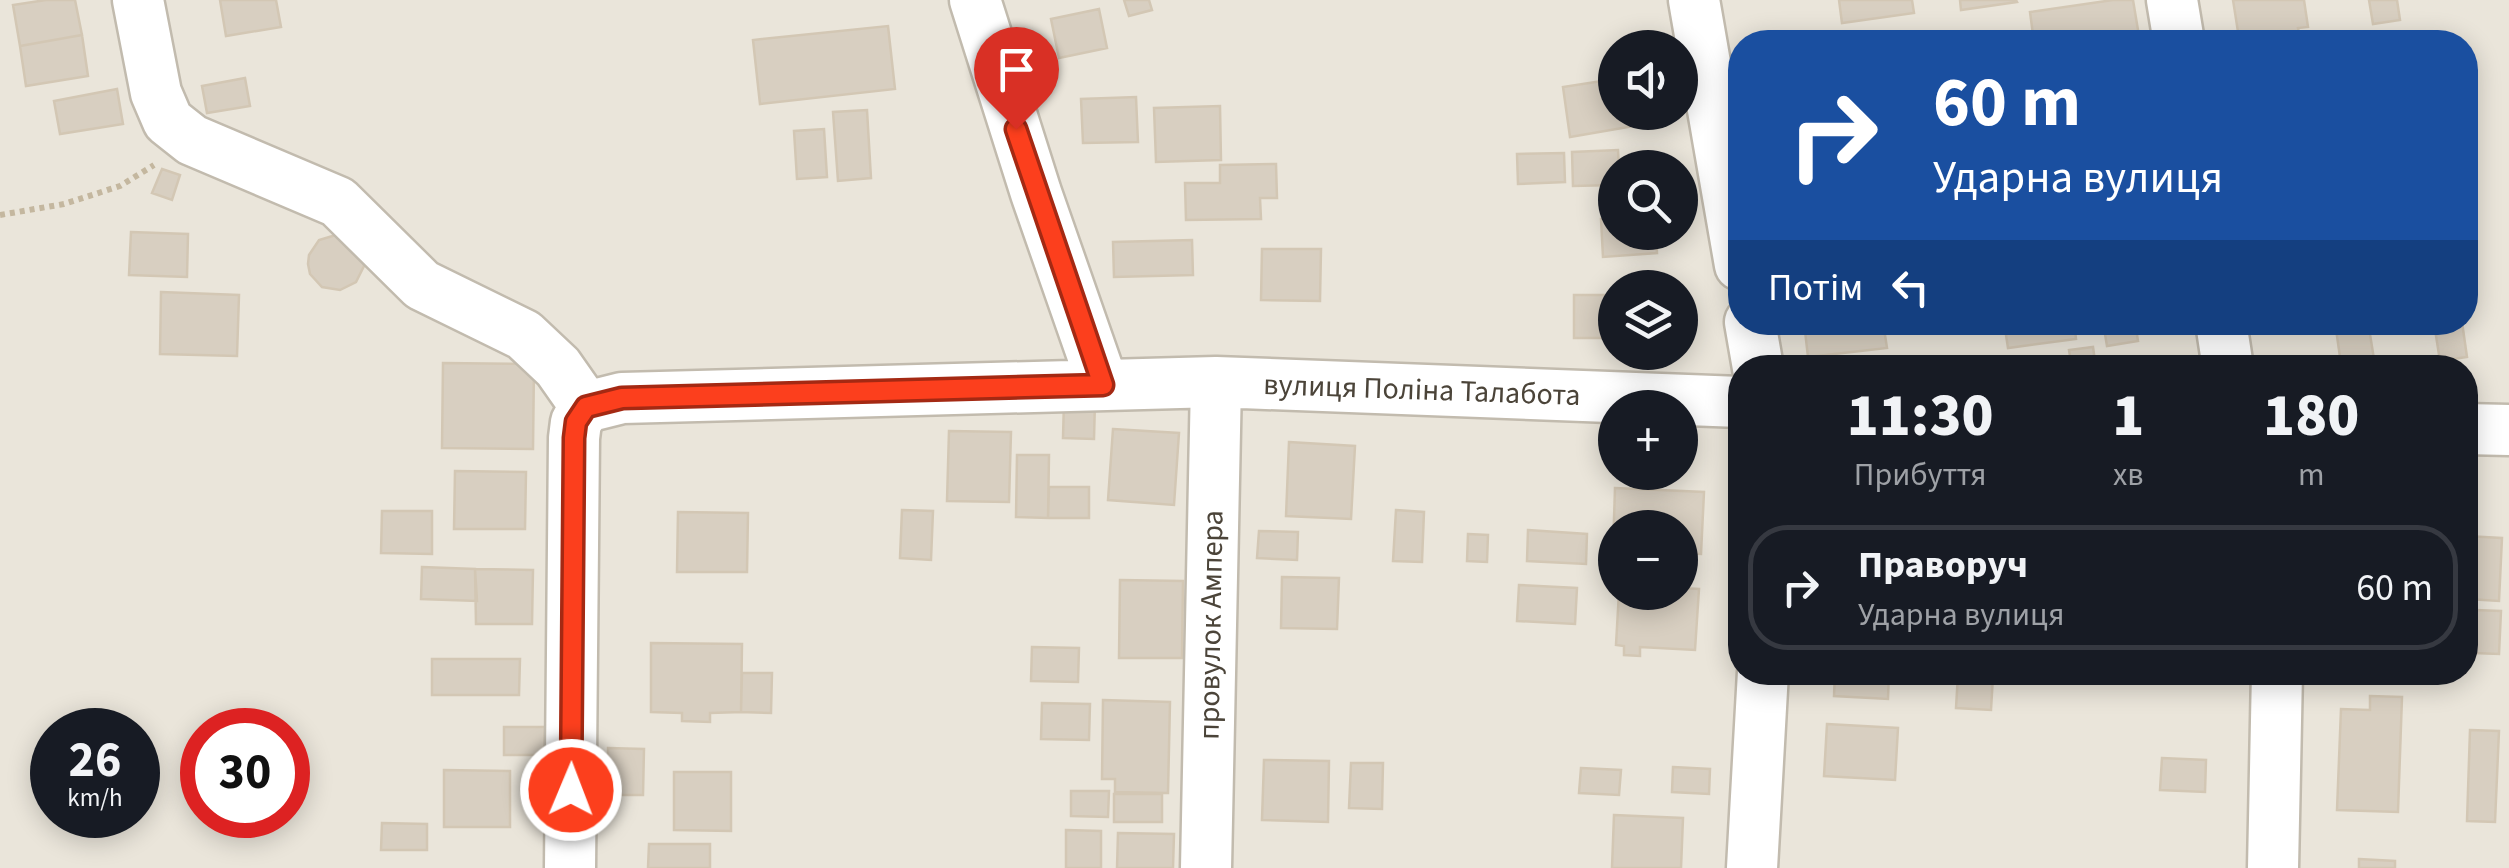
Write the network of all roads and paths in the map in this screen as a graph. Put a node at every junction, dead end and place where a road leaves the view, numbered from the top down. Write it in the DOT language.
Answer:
graph roads {
  1 [pos="138,0"];
  2 [pos="975,0"];
  3 [pos="1694,0"];
  4 [pos="2172,0"];
  5 [pos="2177,30"];
  6 [pos="192,140"];
  7 [pos="1728,196"];
  8 [pos="0,215"];
  9 [pos="1216,382"];
  10 [pos="1103,385"];
  11 [pos="1728,402"];
  12 [pos="586,407"];
  13 [pos="2478,429"];
  14 [pos="2509,430"];
  15 [pos="1762,685"];
  16 [pos="2276,685"];
  17 [pos="570,868"];
  18 [pos="1206,868"];
  19 [pos="1752,868"];
  20 [pos="2273,868"];
  1 -- 6 [label="street"];
  2 -- 10 [label="street"];
  3 -- 7 [label="street"];
  4 -- 5 [label="street"];
  6 -- 8 [label="path"];
  6 -- 12 [label="street"];
  9 -- 10 [label="street, вулиця Поліна Талабота"];
  9 -- 11 [label="street, вулиця Поліна Талабота"];
  9 -- 18 [label="street, провулок Ампера"];
  10 -- 12 [label="street, вулиця Поліна Талабота"];
  12 -- 17 [label="street"];
  13 -- 14 [label="street"];
  15 -- 19 [label="street"];
  16 -- 20 [label="street"];
}
